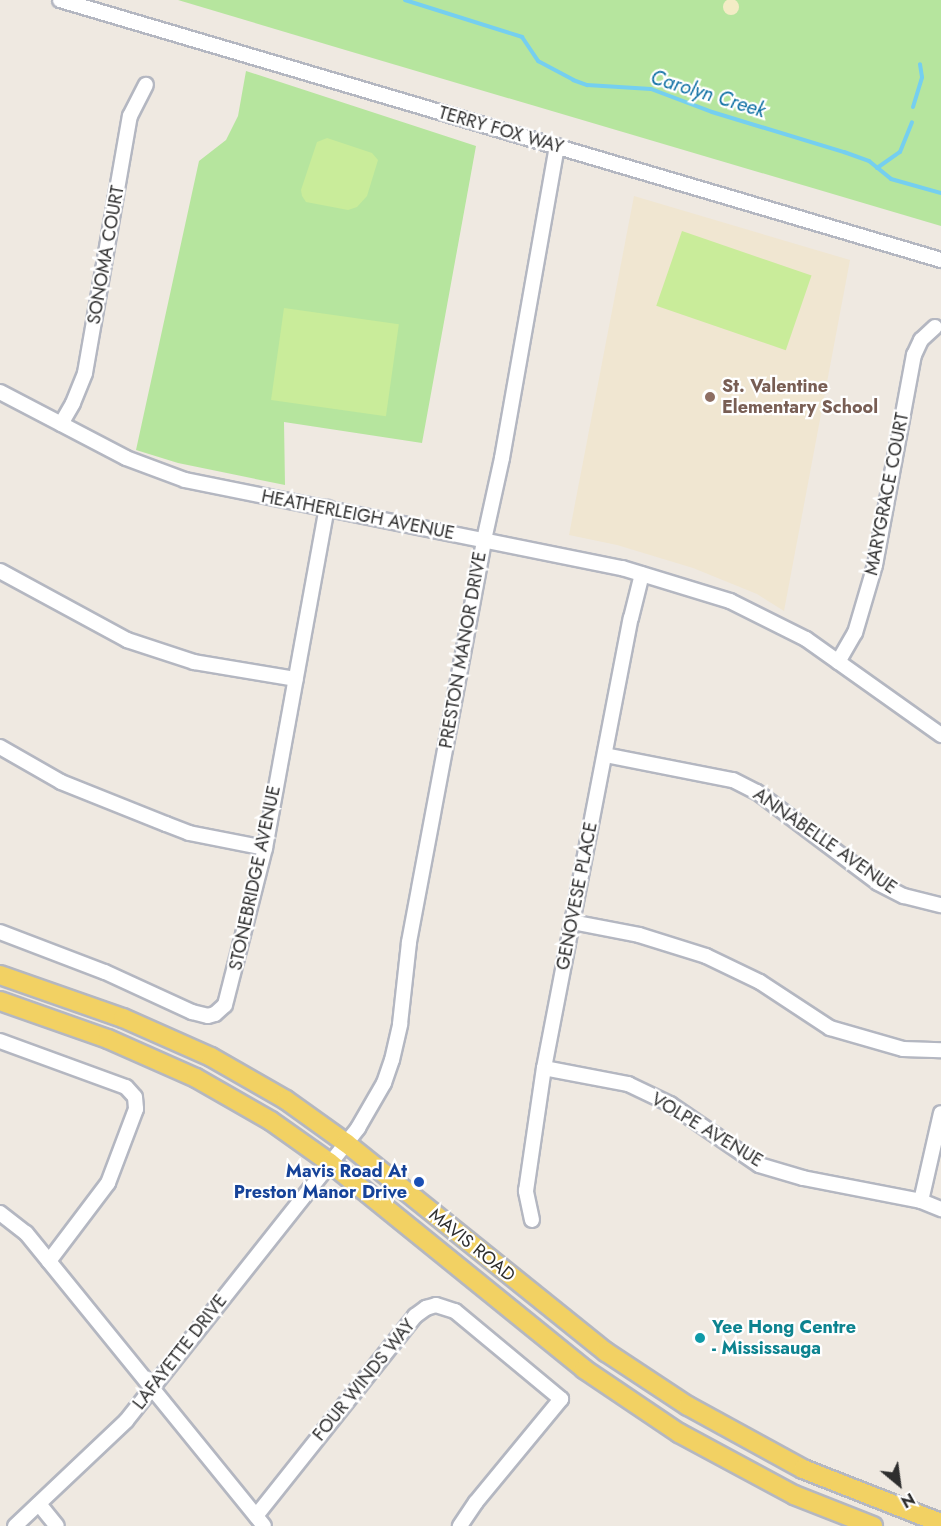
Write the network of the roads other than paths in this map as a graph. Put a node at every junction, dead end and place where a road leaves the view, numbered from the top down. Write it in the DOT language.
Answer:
graph roads {
  1 [pos="60,0"];
  2 [pos="146,85"];
  3 [pos="557,146"];
  4 [pos="941,261"];
  5 [pos="935,327"];
  6 [pos="0,392"];
  7 [pos="61,424"];
  8 [pos="327,508"];
  9 [pos="484,540"];
  10 [pos="0,571"];
  11 [pos="642,574"];
  12 [pos="838,662"];
  13 [pos="296,679"];
  14 [pos="941,735"];
  15 [pos="0,747"];
  16 [pos="605,754"];
  17 [pos="265,848"];
  18 [pos="941,905"];
  19 [pos="572,922"];
  20 [pos="0,932"];
  21 [pos="0,975"];
  22 [pos="0,1001"];
  23 [pos="0,1041"];
  24 [pos="941,1050"];
  25 [pos="544,1068"];
  26 [pos="941,1113"];
  27 [pos="346,1143"];
  28 [pos="330,1164"];
  29 [pos="921,1201"];
  30 [pos="941,1209"];
  31 [pos="0,1213"];
  32 [pos="532,1220"];
  33 [pos="49,1261"];
  34 [pos="152,1388"];
  35 [pos="39,1504"];
  36 [pos="260,1521"];
  37 [pos="941,1523"];
  38 [pos="15,1526"];
  39 [pos="57,1526"];
  40 [pos="460,1526"];
  41 [pos="873,1526"];
  1 -- 3 [label="street, TERRY FOX WAY"];
  2 -- 7 [label="street, SONOMA COURT"];
  3 -- 4 [label="street, TERRY FOX WAY"];
  3 -- 9 [label="street, PRESTON MANOR DRIVE"];
  5 -- 12 [label="street, MARYGRACE COURT"];
  6 -- 7 [label="street, HEATHERLEIGH AVENUE"];
  7 -- 8 [label="street, HEATHERLEIGH AVENUE"];
  8 -- 9 [label="street, HEATHERLEIGH AVENUE"];
  8 -- 13 [label="street, STONEBRIDGE AVENUE"];
  9 -- 11 [label="street, HEATHERLEIGH AVENUE"];
  9 -- 27 [label="street, PRESTON MANOR DRIVE"];
  10 -- 13 [label="street"];
  11 -- 12 [label="street, HEATHERLEIGH AVENUE"];
  11 -- 16 [label="street, GENOVESE PLACE"];
  12 -- 14 [label="street, HEATHERLEIGH AVENUE"];
  13 -- 17 [label="street, STONEBRIDGE AVENUE"];
  15 -- 17 [label="street"];
  16 -- 18 [label="street, ANNABELLE AVENUE"];
  16 -- 19 [label="street, GENOVESE PLACE"];
  17 -- 20 [label="street, STONEBRIDGE AVENUE"];
  19 -- 24 [label="street"];
  19 -- 25 [label="street, GENOVESE PLACE"];
  21 -- 27 [label="main road, MAVIS ROAD"];
  22 -- 28 [label="main road, MAVIS ROAD"];
  23 -- 33 [label="street"];
  25 -- 29 [label="street, VOLPE AVENUE"];
  25 -- 32 [label="street, GENOVESE PLACE"];
  26 -- 29 [label="street"];
  27 -- 28 [label="street, PRESTON MANOR DRIVE"];
  27 -- 37 [label="main road, MAVIS ROAD"];
  28 -- 34 [label="street, LAFAYETTE DRIVE"];
  28 -- 41 [label="main road, MAVIS ROAD"];
  29 -- 30 [label="street, VOLPE AVENUE"];
  31 -- 33 [label="street"];
  33 -- 34 [label="street"];
  34 -- 35 [label="street, LAFAYETTE DRIVE"];
  34 -- 36 [label="street"];
  35 -- 38 [label="street, LAFAYETTE DRIVE"];
  35 -- 39 [label="street"];
  36 -- 40 [label="street, FOUR WINDS WAY"];
}
